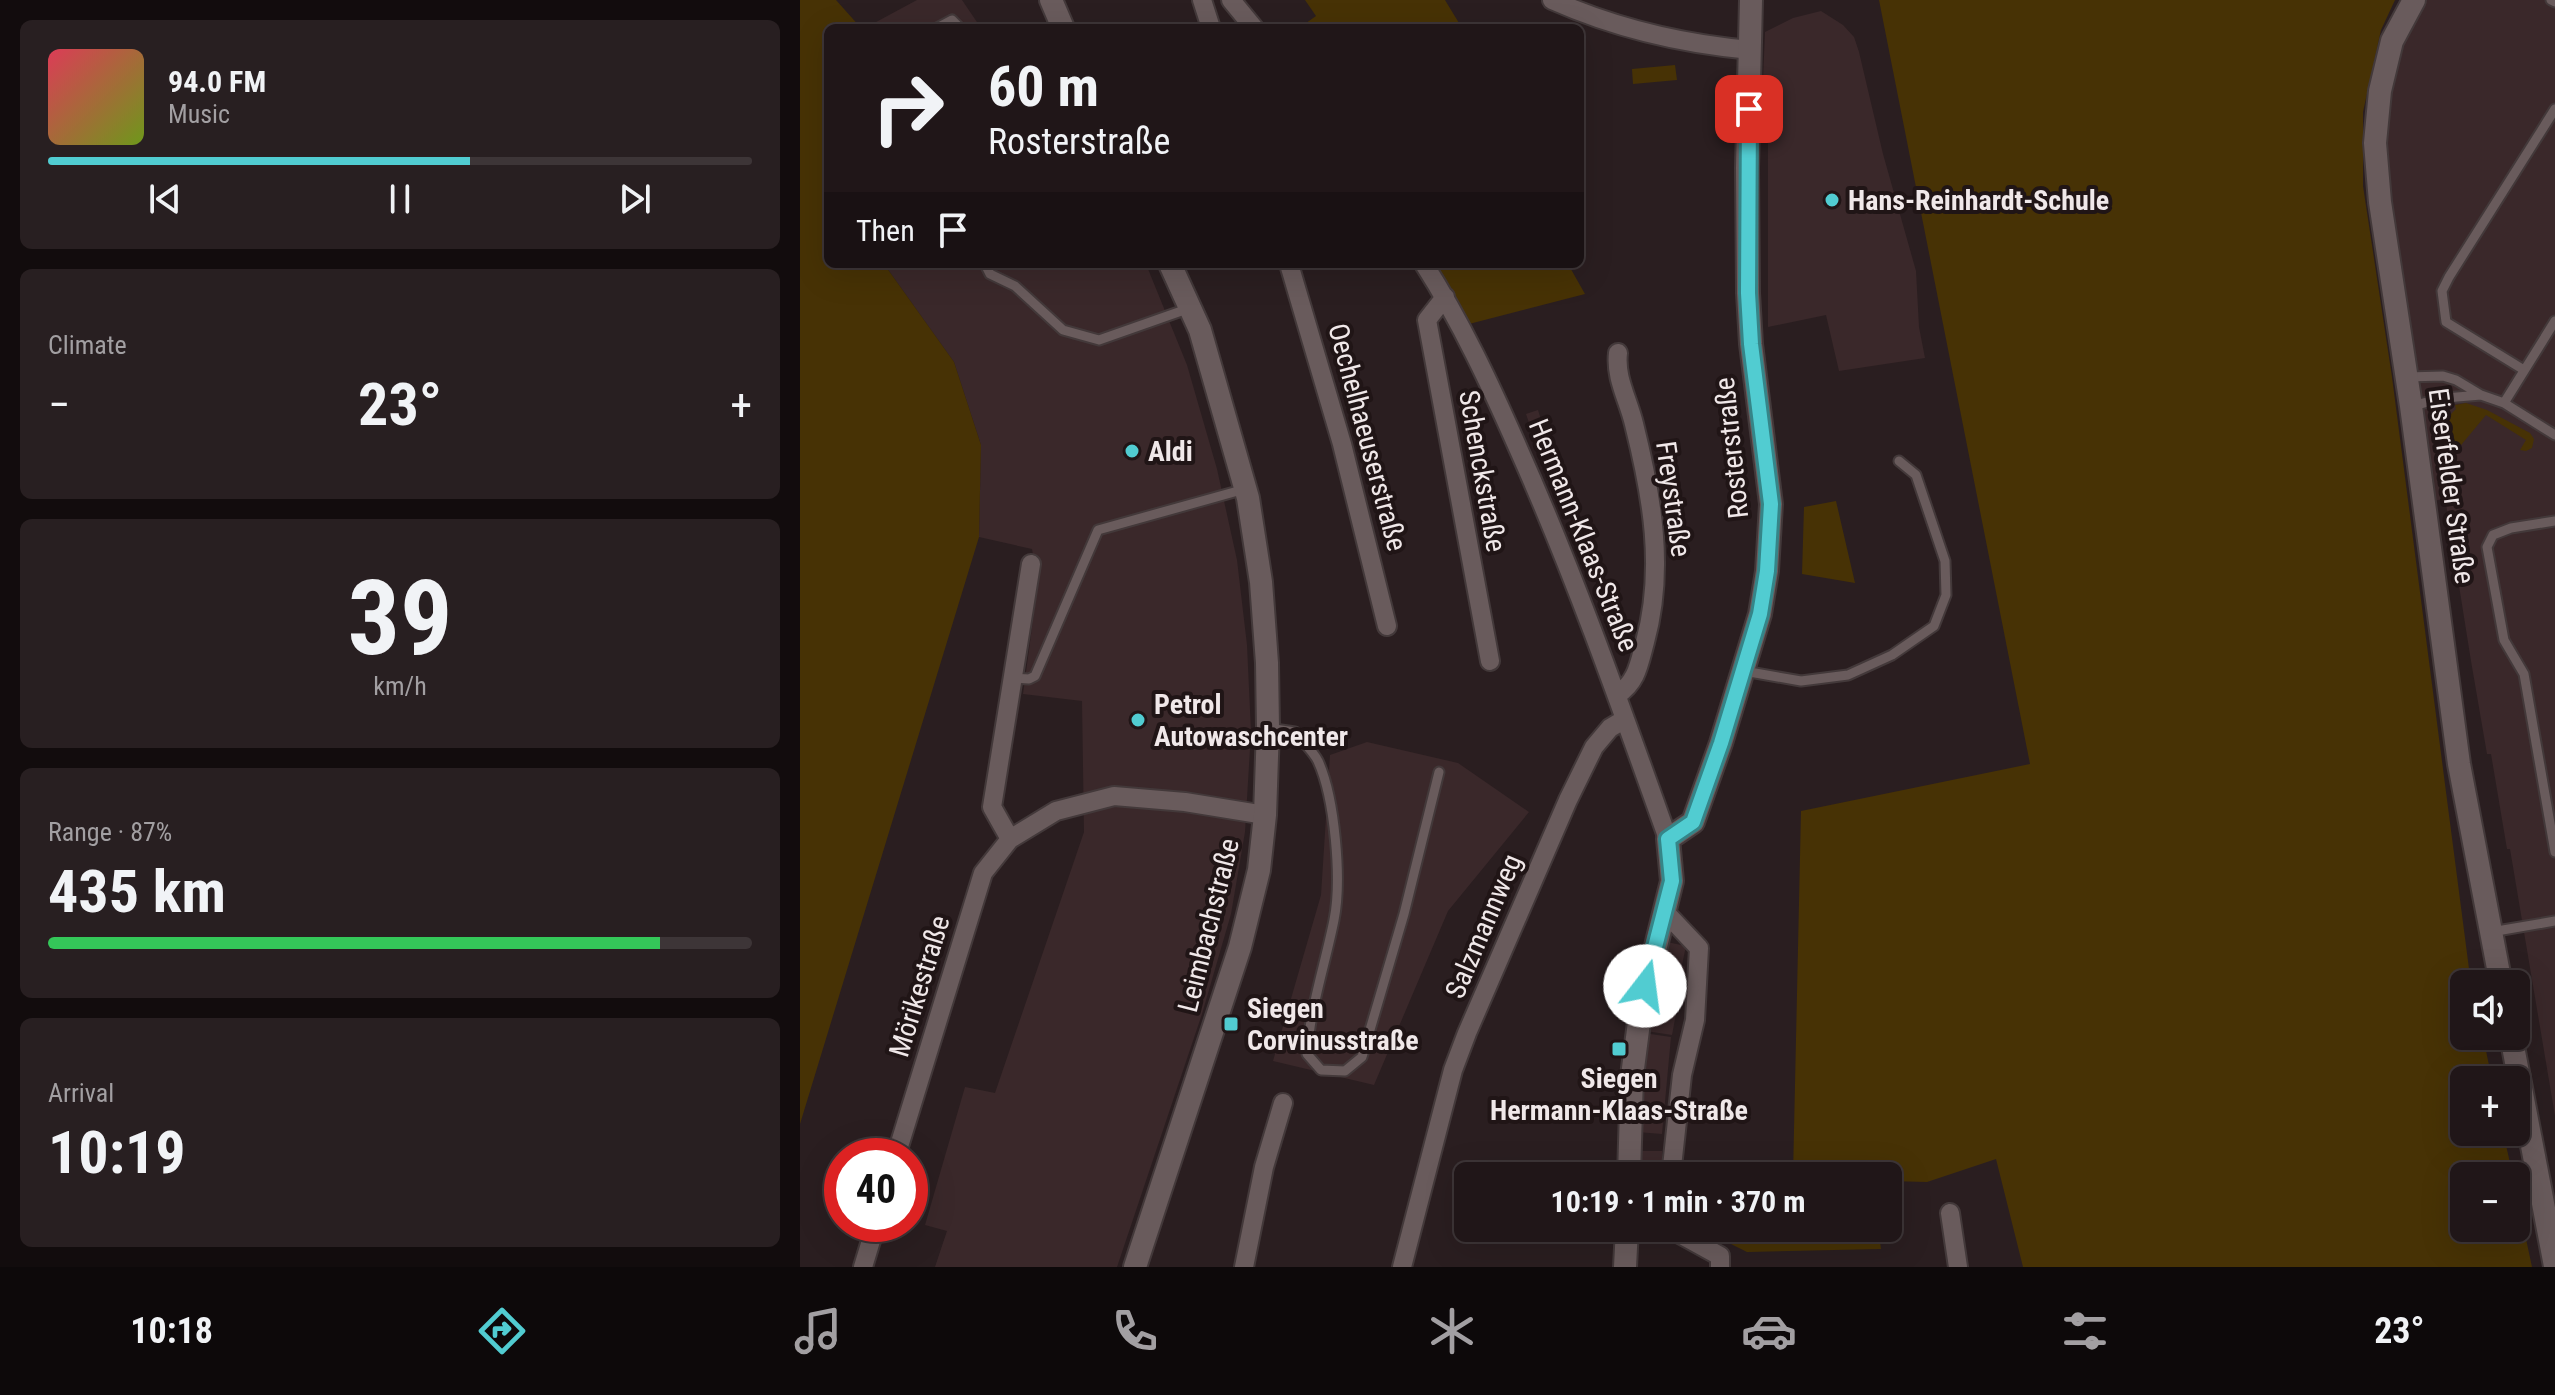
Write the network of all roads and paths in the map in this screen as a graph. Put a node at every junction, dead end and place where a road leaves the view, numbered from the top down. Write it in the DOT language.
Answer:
graph roads {
  1 [pos="1051,0"];
  2 [pos="1202,0"];
  3 [pos="1231,0"];
  4 [pos="1552,0"];
  5 [pos="1751,0"];
  6 [pos="2414,0"];
  7 [pos="1583,6"];
  8 [pos="1061,24"];
  9 [pos="1210,24"];
  10 [pos="1251,24"];
  11 [pos="1751,50"];
  12 [pos="2555,109"];
  13 [pos="987,268"];
  14 [pos="1172,268"];
  15 [pos="1290,268"];
  16 [pos="1427,268"];
  17 [pos="1445,297"];
  18 [pos="1190,308"];
  19 [pos="2555,321"];
  20 [pos="1618,353"];
  21 [pos="2524,370"];
  22 [pos="2407,377"];
  23 [pos="2481,395"];
  24 [pos="2504,403"];
  25 [pos="2411,406"];
  26 [pos="2555,435"];
  27 [pos="1899,461"];
  28 [pos="1245,489"];
  29 [pos="2555,521"];
  30 [pos="1031,564"];
  31 [pos="1387,626"];
  32 [pos="1490,661"];
  33 [pos="1743,671"];
  34 [pos="1013,678"];
  35 [pos="1617,695"];
  36 [pos="1625,719"];
  37 [pos="1268,728"];
  38 [pos="1439,772"];
  39 [pos="1265,815"];
  40 [pos="1010,839"];
  41 [pos="1668,839"];
  42 [pos="2555,852"];
  43 [pos="1666,913"];
  44 [pos="2555,921"];
  45 [pos="2491,932"];
  46 [pos="2498,970"];
  47 [pos="2514,1050"];
  48 [pos="1283,1103"];
  49 [pos="902,1138"];
  50 [pos="1629,1162"];
  51 [pos="1673,1162"];
  52 [pos="1950,1213"];
  53 [pos="871,1242"];
  54 [pos="1626,1242"];
  55 [pos="1695,1242"];
  56 [pos="2555,1266"];
  57 [pos="863,1267"];
  58 [pos="1135,1267"];
  59 [pos="1244,1267"];
  60 [pos="1402,1267"];
  61 [pos="1625,1267"];
  62 [pos="1720,1267"];
  63 [pos="1958,1267"];
  1 -- 8 [label="main road"];
  2 -- 9 [label="street"];
  3 -- 10 [label="street"];
  4 -- 7 [label="street"];
  5 -- 11 [label="main road, Rosterstraße"];
  6 -- 22 [label="main road, Eiserfelder Straße"];
  7 -- 11 [label="street"];
  11 -- 33 [label="main road, Rosterstraße"];
  12 -- 21 [label="lane"];
  13 -- 18 [label="lane"];
  14 -- 18 [label="main road, Leimbachstraße"];
  15 -- 31 [label="street, Oechelhaeuserstraße"];
  16 -- 17 [label="street, Hermann-Klaas-Straße"];
  17 -- 32 [label="street, Schenckstraße"];
  17 -- 35 [label="street, Hermann-Klaas-Straße"];
  18 -- 28 [label="main road, Leimbachstraße"];
  19 -- 21 [label="lane"];
  20 -- 35 [label="street, Freystraße"];
  21 -- 24 [label="lane"];
  22 -- 23 [label="lane"];
  22 -- 25 [label="main road, Eiserfelder Straße"];
  23 -- 24 [label="lane"];
  23 -- 25 [label="lane"];
  24 -- 26 [label="lane"];
  25 -- 45 [label="main road, Eiserfelder Straße"];
  27 -- 33 [label="lane"];
  28 -- 34 [label="lane"];
  28 -- 37 [label="main road, Leimbachstraße"];
  29 -- 42 [label="lane"];
  30 -- 34 [label="street"];
  33 -- 41 [label="main road, Rosterstraße"];
  34 -- 40 [label="street"];
  35 -- 36 [label="street, Hermann-Klaas-Straße"];
  36 -- 41 [label="street, Hermann-Klaas-Straße"];
  36 -- 60 [label="street, Salzmannweg"];
  37 -- 38 [label="lane"];
  37 -- 39 [label="main road, Leimbachstraße"];
  39 -- 40 [label="street, Mörikestraße"];
  39 -- 58 [label="main road, Leimbachstraße"];
  40 -- 49 [label="street, Mörikestraße"];
  41 -- 43 [label="main road"];
  43 -- 50 [label="main road"];
  43 -- 51 [label="street"];
  44 -- 45 [label="lane"];
  45 -- 46 [label="main road, Eiserfelder Straße"];
  47 -- 56 [label="main road"];
  48 -- 59 [label="street"];
  52 -- 63 [label="street"];
  53 -- 57 [label="street"];
  54 -- 61 [label="main road"];
  55 -- 62 [label="street"];
}
